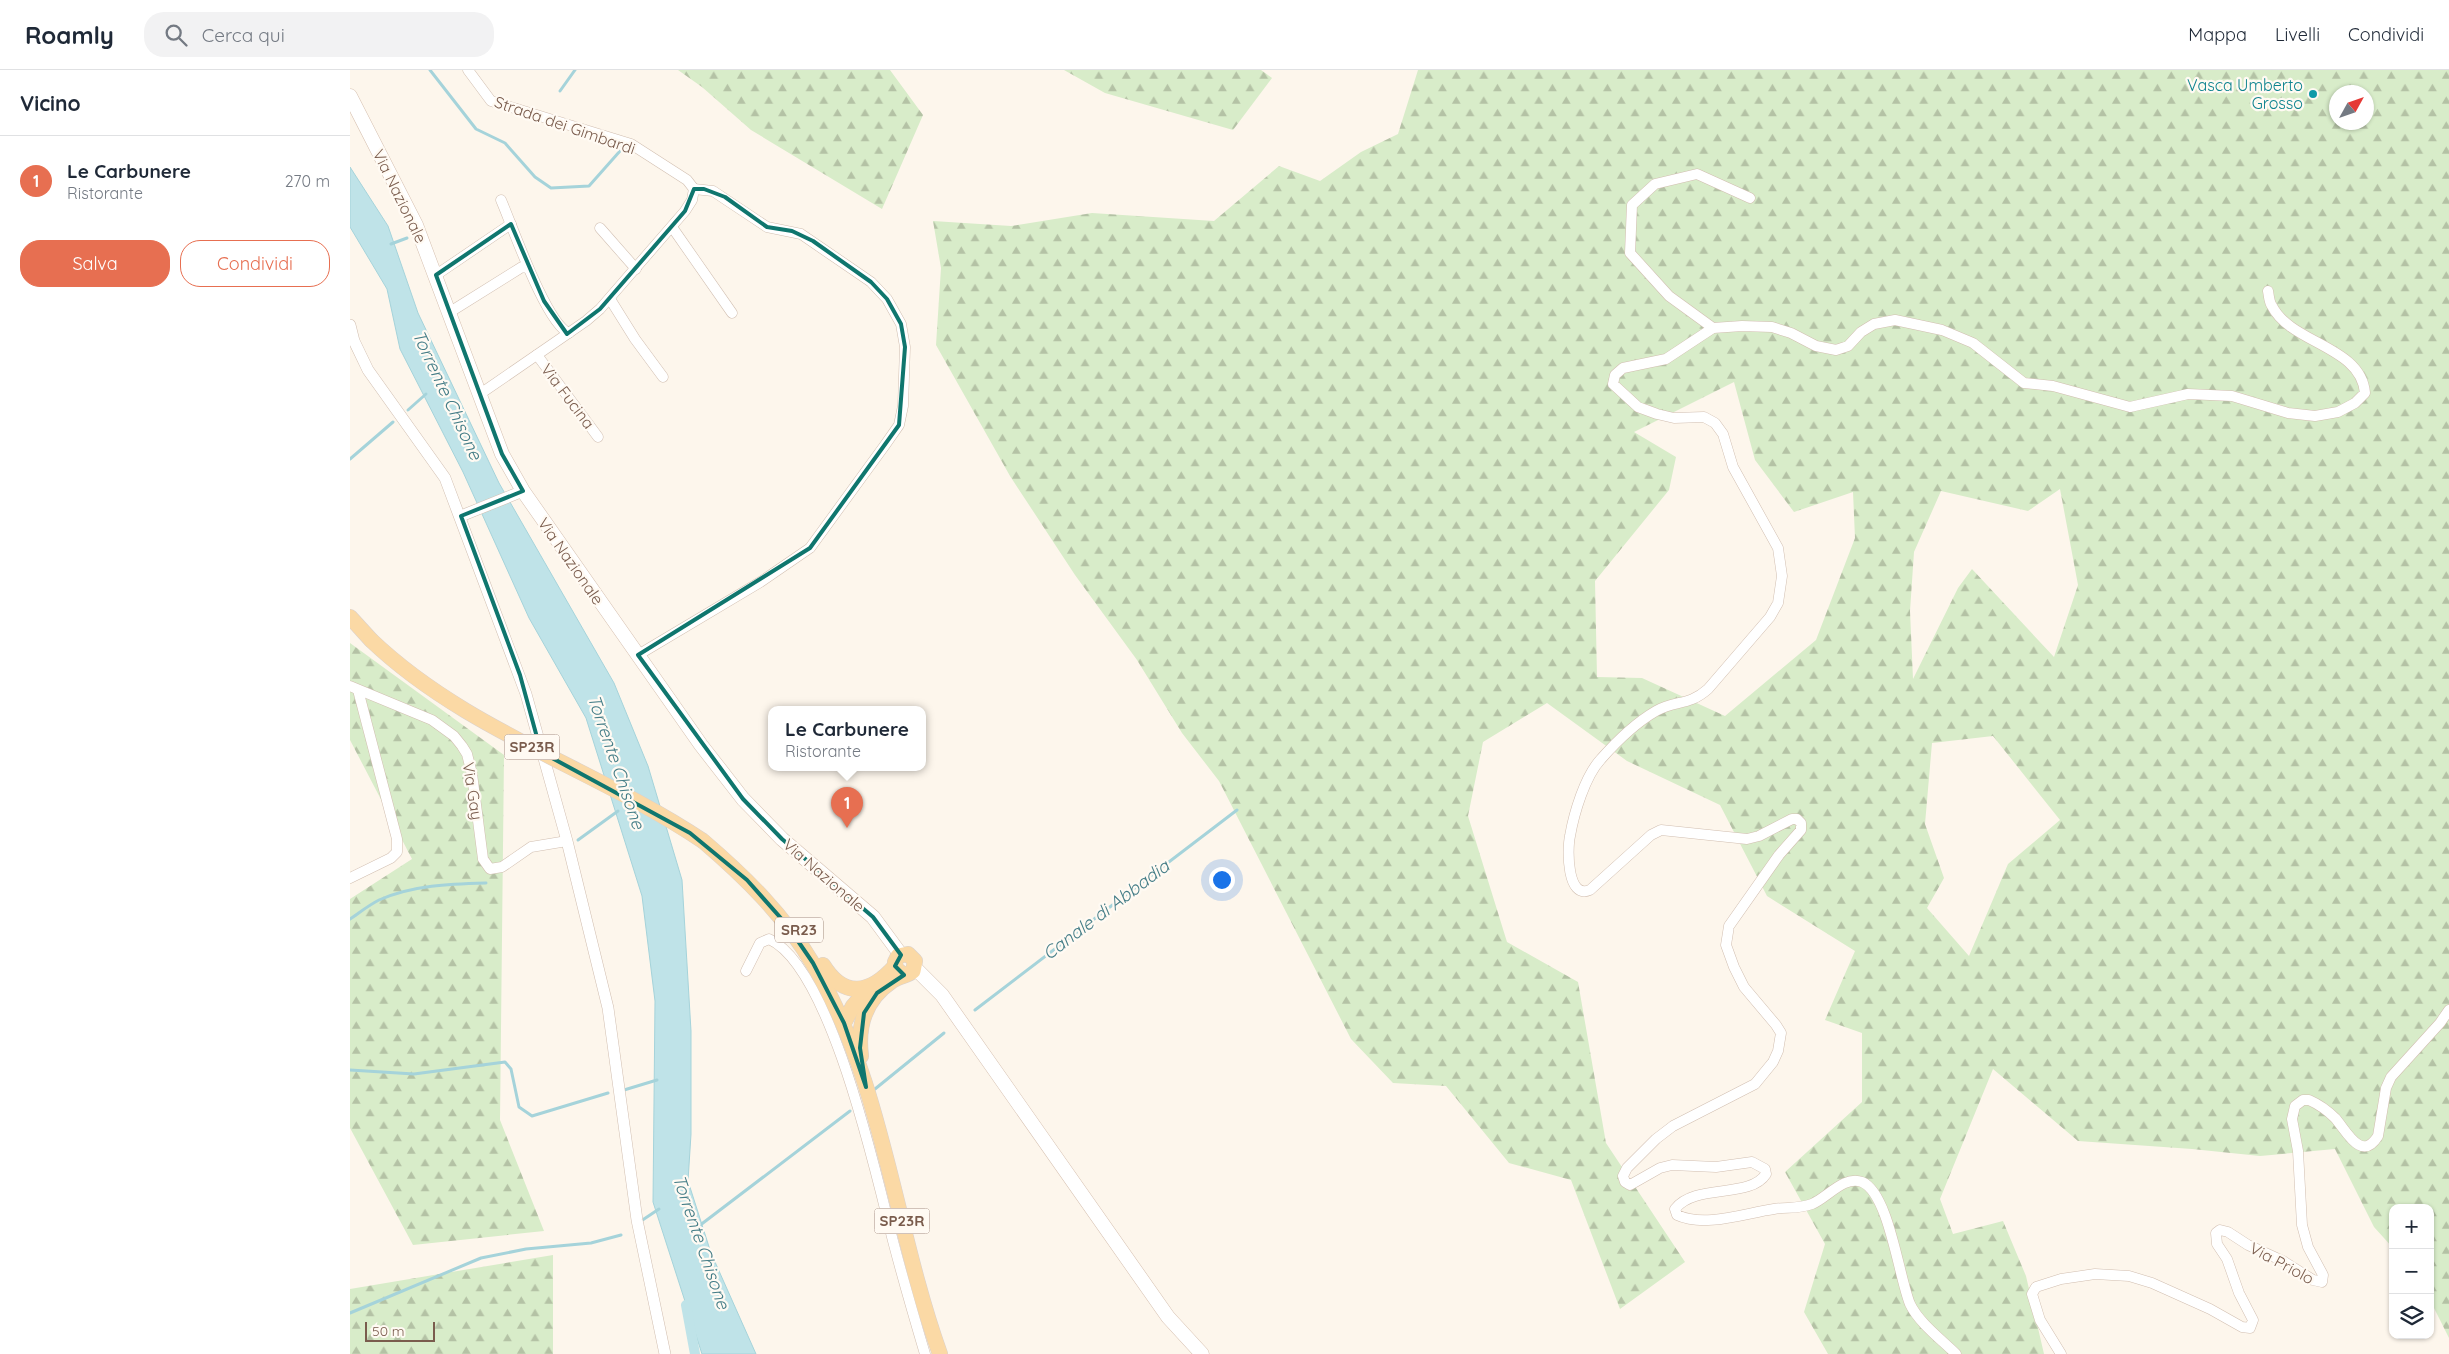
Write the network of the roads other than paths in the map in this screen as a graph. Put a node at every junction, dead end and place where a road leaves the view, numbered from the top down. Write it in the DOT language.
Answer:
graph roads {
  1 [pos="468,70"];
  2 [pos="350,96"];
  3 [pos="694,189"];
  4 [pos="1750,198"];
  5 [pos="501,200"];
  6 [pos="511,224"];
  7 [pos="672,227"];
  8 [pos="600,228"];
  9 [pos="528,268"];
  10 [pos="636,269"];
  11 [pos="436,274"];
  12 [pos="2268,291"];
  13 [pos="610,298"];
  14 [pos="450,312"];
  15 [pos="732,313"];
  16 [pos="350,325"];
  17 [pos="1713,328"];
  18 [pos="569,333"];
  19 [pos="537,354"];
  20 [pos="663,377"];
  21 [pos="480,394"];
  22 [pos="598,437"];
  23 [pos="522,491"];
  24 [pos="461,516"];
  25 [pos="350,617"];
  26 [pos="638,656"];
  27 [pos="354,688"];
  28 [pos="567,841"];
  29 [pos="726,861"];
  30 [pos="350,878"];
  31 [pos="904,966"];
  32 [pos="746,971"];
  33 [pos="872,985"];
  34 [pos="2449,1010"];
  35 [pos="844,1023"];
  36 [pos="866,1088"];
  37 [pos="665,1354"];
  38 [pos="926,1354"];
  39 [pos="940,1354"];
  40 [pos="1202,1354"];
  41 [pos="1956,1354"];
  42 [pos="2061,1354"];
  1 -- 3 [label="street, Strada dei Gimbardi"];
  2 -- 11 [label="main road, Via Nazionale"];
  3 -- 7 [label="street, Via Fucina"];
  3 -- 26 [label="street"];
  4 -- 17 [label="street"];
  5 -- 6 [label="street"];
  6 -- 9 [label="street"];
  6 -- 11 [label="street"];
  7 -- 10 [label="street, Via Fucina"];
  7 -- 15 [label="street"];
  8 -- 10 [label="street"];
  9 -- 14 [label="street"];
  9 -- 18 [label="street"];
  10 -- 13 [label="street, Via Fucina"];
  11 -- 14 [label="main road, Via Nazionale"];
  12 -- 17 [label="street"];
  13 -- 18 [label="street, Via Fucina"];
  13 -- 20 [label="street"];
  14 -- 21 [label="main road, Via Nazionale"];
  16 -- 24 [label="street"];
  17 -- 41 [label="street"];
  18 -- 19 [label="street, Via Fucina"];
  19 -- 21 [label="street, Via Fucina"];
  19 -- 22 [label="street, Via Fucina"];
  21 -- 23 [label="main road, Via Nazionale"];
  23 -- 24 [label="street"];
  23 -- 26 [label="main road, Via Nazionale"];
  24 -- 28 [label="street"];
  25 -- 29 [label="main road, SP23R, bridge"];
  26 -- 31 [label="main road, Via Nazionale"];
  27 -- 28 [label="street, Via Gay"];
  27 -- 30 [label="street, Via Gay"];
  28 -- 37 [label="street"];
  29 -- 33 [label="main road, SR23"];
  29 -- 35 [label="main road, SP23R"];
  31 -- 33 [label="main road"];
  31 -- 36 [label="main road"];
  31 -- 40 [label="main road, Via Nazionale"];
  32 -- 38 [label="street"];
  33 -- 35 [label="main road"];
  34 -- 42 [label="street, Via Priolo"];
  35 -- 36 [label="main road, SP23R"];
  36 -- 39 [label="main road, SP23R"];
}
